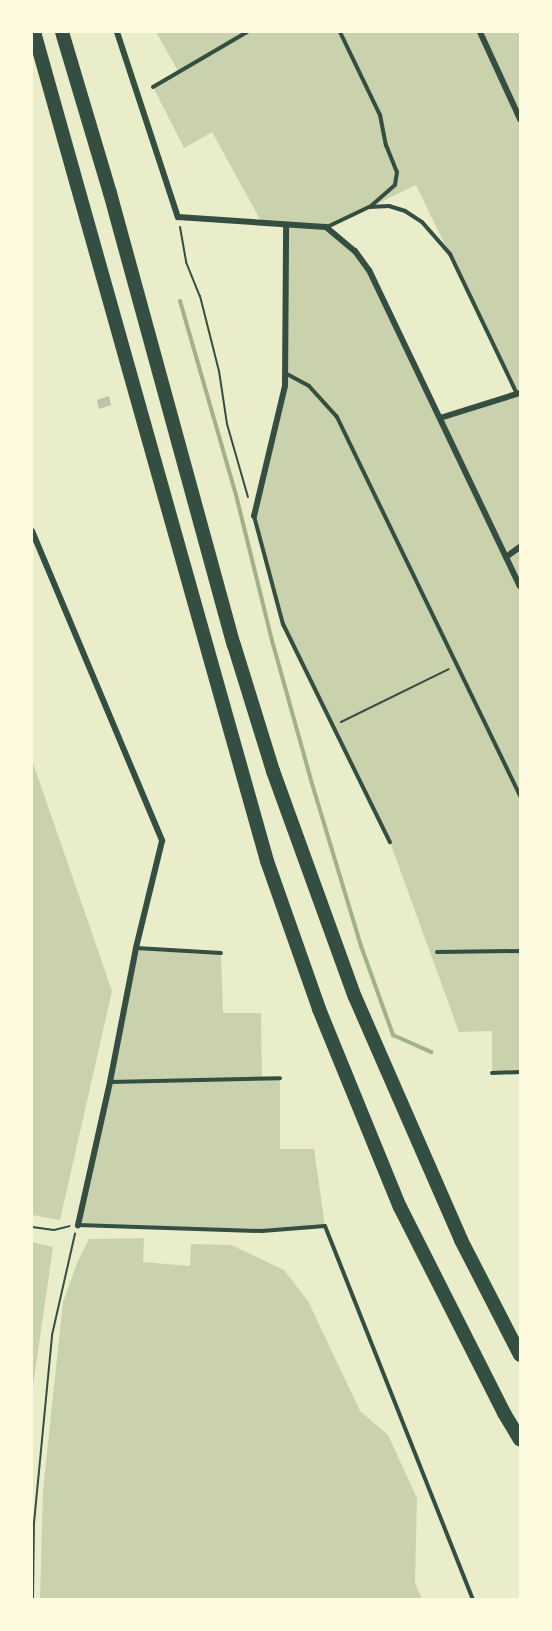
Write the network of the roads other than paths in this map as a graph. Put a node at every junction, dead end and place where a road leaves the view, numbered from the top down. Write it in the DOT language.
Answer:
graph roads {
  1 [pos="34,32"];
  2 [pos="62,32"];
  3 [pos="117,32"];
  4 [pos="247,32"];
  5 [pos="340,32"];
  6 [pos="480,32"];
  7 [pos="153,87"];
  8 [pos="520,119"];
  9 [pos="369,207"];
  10 [pos="286,225"];
  11 [pos="326,228"];
  12 [pos="285,373"];
  13 [pos="519,393"];
  14 [pos="440,418"];
  15 [pos="254,516"];
  16 [pos="32,531"];
  17 [pos="520,547"];
  18 [pos="507,557"];
  19 [pos="520,586"];
  20 [pos="520,796"];
  21 [pos="390,842"];
  22 [pos="136,948"];
  23 [pos="520,951"];
  24 [pos="437,952"];
  25 [pos="221,953"];
  26 [pos="520,1072"];
  27 [pos="492,1073"];
  28 [pos="280,1078"];
  29 [pos="110,1082"];
  30 [pos="78,1225"];
  31 [pos="520,1355"];
  32 [pos="520,1440"];
  33 [pos="473,1599"];
  1 -- 32 [label="highway"];
  2 -- 31 [label="highway"];
  3 -- 10 [label="street"];
  4 -- 7 [label="lane"];
  5 -- 9 [label="lane"];
  6 -- 8 [label="street"];
  9 -- 11 [label="lane"];
  9 -- 13 [label="lane"];
  10 -- 11 [label="street"];
  10 -- 12 [label="street"];
  11 -- 14 [label="street"];
  12 -- 15 [label="street"];
  12 -- 20 [label="lane"];
  13 -- 14 [label="street"];
  14 -- 18 [label="street"];
  15 -- 21 [label="lane"];
  16 -- 22 [label="street"];
  17 -- 18 [label="street"];
  18 -- 19 [label="street"];
  22 -- 25 [label="lane"];
  22 -- 29 [label="street"];
  23 -- 24 [label="lane"];
  26 -- 27 [label="lane"];
  28 -- 29 [label="lane"];
  29 -- 30 [label="street"];
  30 -- 33 [label="lane"];
}
